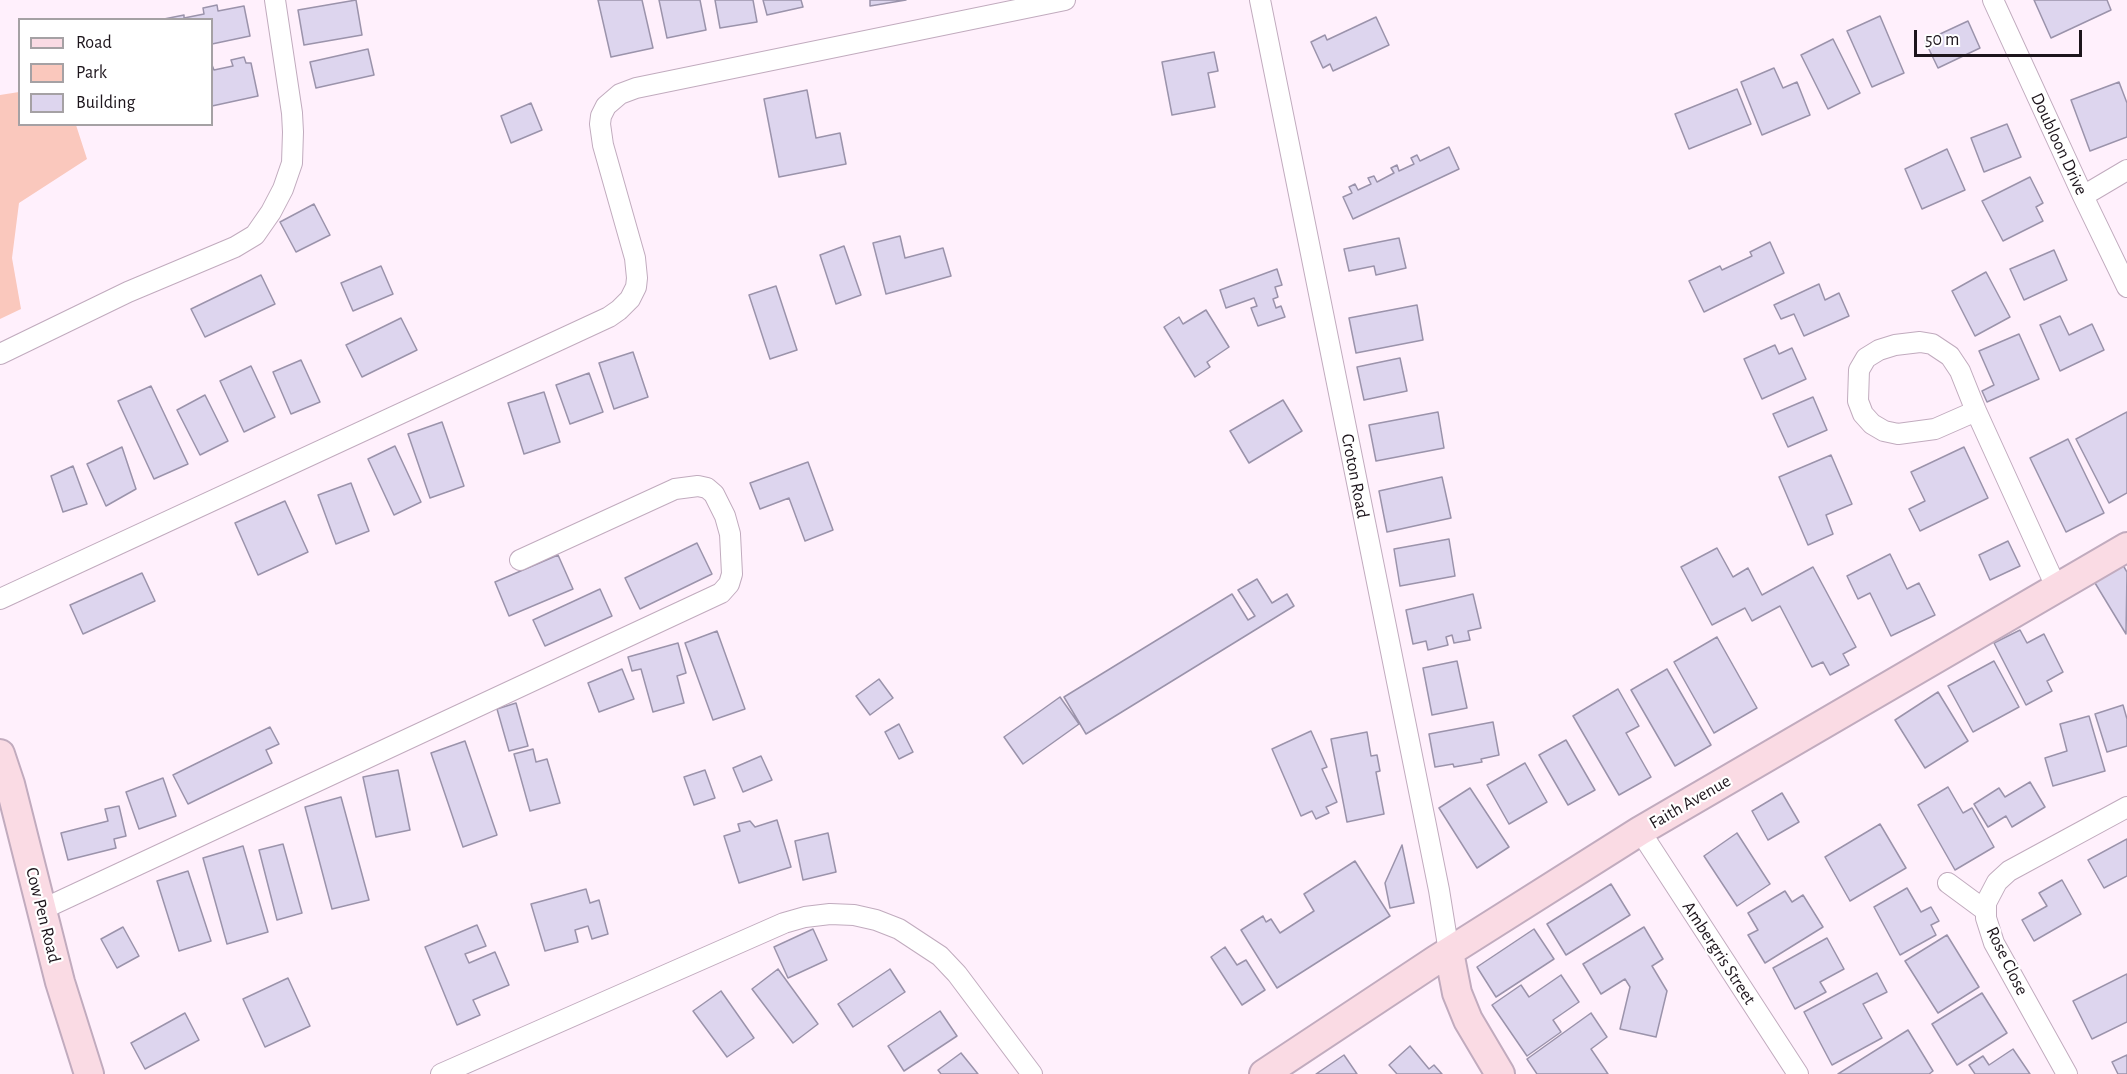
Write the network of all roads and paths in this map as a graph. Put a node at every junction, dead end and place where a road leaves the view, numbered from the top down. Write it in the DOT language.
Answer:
graph roads {
  1 [pos="275,0"];
  2 [pos="1065,0"];
  3 [pos="1260,0"];
  4 [pos="1993,0"];
  5 [pos="1013,5"];
  6 [pos="2127,170"];
  7 [pos="2083,196"];
  8 [pos="2127,287"];
  9 [pos="0,354"];
  10 [pos="1976,411"];
  11 [pos="2127,547"];
  12 [pos="520,560"];
  13 [pos="2057,589"];
  14 [pos="0,599"];
  15 [pos="0,754"];
  16 [pos="2127,807"];
  17 [pos="1640,831"];
  18 [pos="1948,883"];
  19 [pos="41,910"];
  20 [pos="1986,911"];
  21 [pos="1449,952"];
  22 [pos="89,1074"];
  23 [pos="441,1074"];
  24 [pos="1032,1074"];
  25 [pos="1264,1074"];
  26 [pos="1500,1074"];
  27 [pos="1798,1074"];
  28 [pos="2067,1074"];
  1 -- 9 [label="street"];
  2 -- 5 [label="street"];
  3 -- 21 [label="street, Croton Road"];
  4 -- 7 [label="street, Doubloon Drive"];
  5 -- 14 [label="street"];
  6 -- 7 [label="street"];
  7 -- 8 [label="street, Doubloon Drive"];
  10 -- 10 [label="street"];
  10 -- 13 [label="street"];
  11 -- 13 [label="street, Faith Avenue"];
  12 -- 19 [label="street"];
  13 -- 17 [label="street, Faith Avenue"];
  15 -- 19 [label="street, Cow Pen Road"];
  16 -- 20 [label="street, Rose Close"];
  17 -- 21 [label="street, Faith Avenue"];
  17 -- 27 [label="street, Ambergris Street"];
  18 -- 20 [label="street"];
  19 -- 22 [label="street, Cow Pen Road"];
  20 -- 28 [label="street, Rose Close"];
  21 -- 25 [label="street, Faith Avenue"];
  21 -- 26 [label="street"];
  23 -- 24 [label="street"];
}
